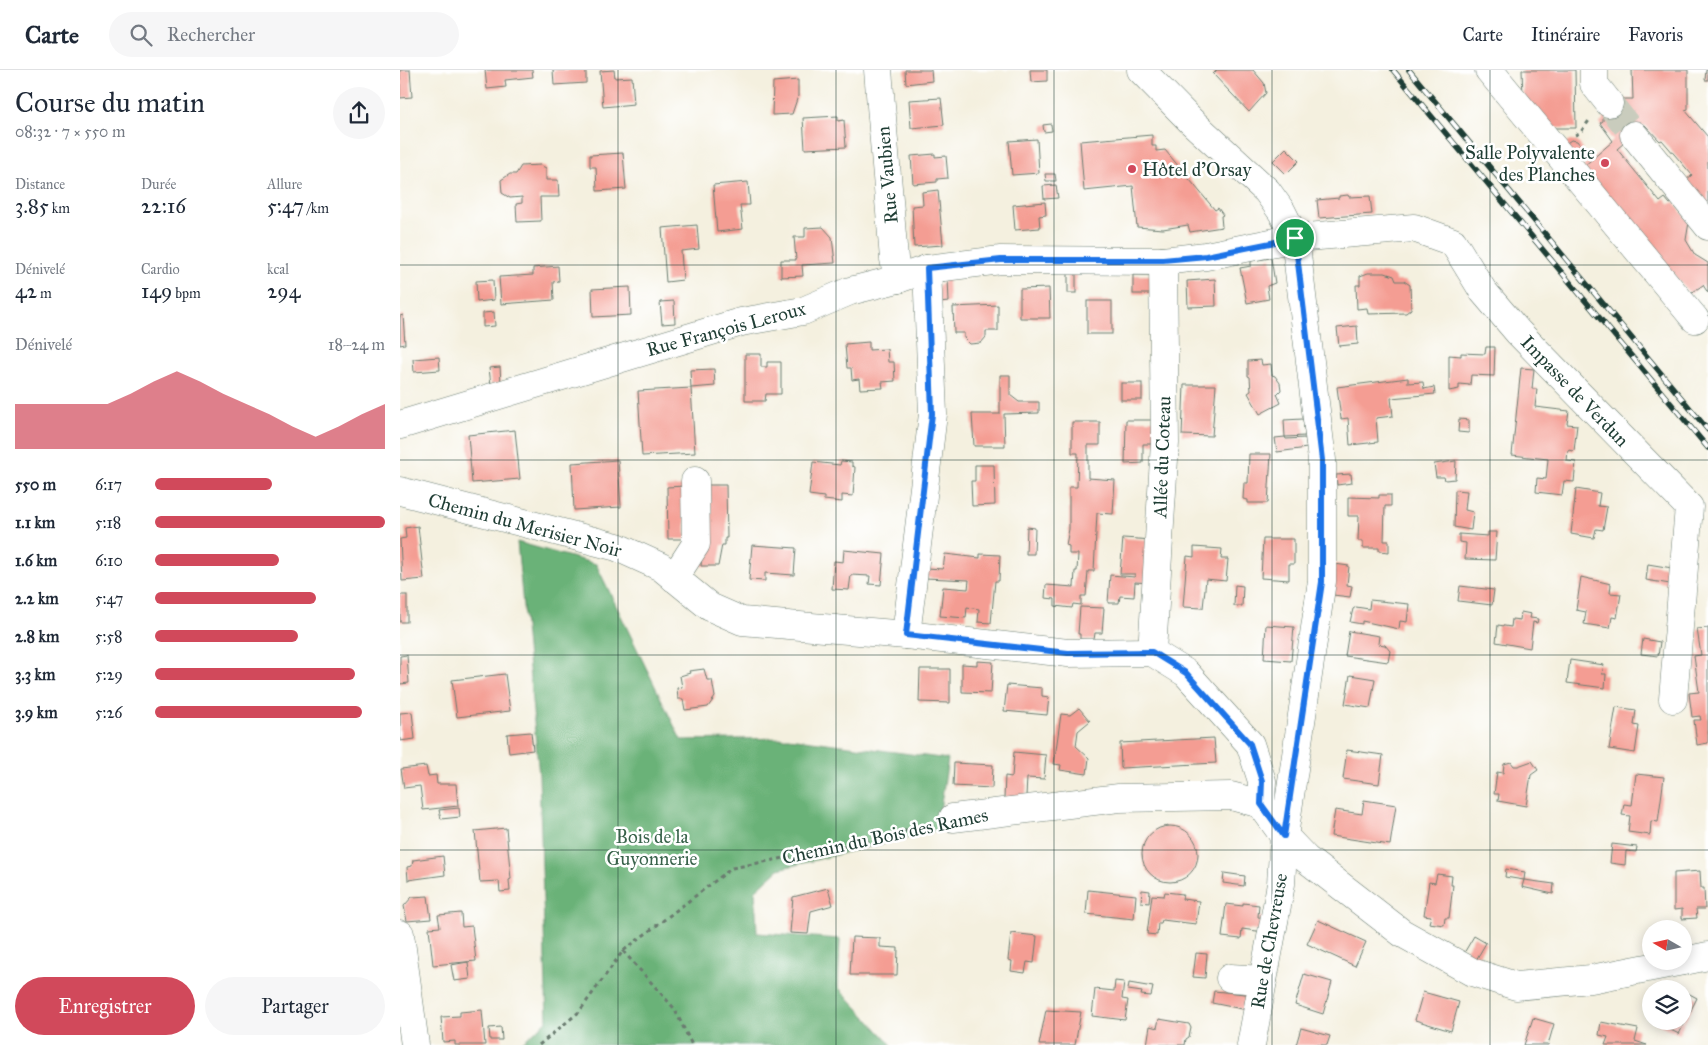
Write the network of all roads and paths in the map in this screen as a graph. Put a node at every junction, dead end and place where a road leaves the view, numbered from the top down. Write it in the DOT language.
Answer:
graph roads {
  1 [pos="878,70"];
  2 [pos="1141,70"];
  3 [pos="1489,70"];
  4 [pos="1594,70"];
  5 [pos="1607,100"];
  6 [pos="1634,135"];
  7 [pos="1552,146"];
  8 [pos="1708,226"];
  9 [pos="1295,238"];
  10 [pos="1163,260"];
  11 [pos="927,268"];
  12 [pos="898,279"];
  13 [pos="1695,319"];
  14 [pos="400,425"];
  15 [pos="695,481"];
  16 [pos="400,491"];
  17 [pos="674,578"];
  18 [pos="906,635"];
  19 [pos="1152,652"];
  20 [pos="1673,699"];
  21 [pos="1261,804"];
  22 [pos="953,818"];
  23 [pos="1284,836"];
  24 [pos="400,934"];
  25 [pos="623,951"];
  26 [pos="1708,956"];
  27 [pos="1692,959"];
  28 [pos="1642,969"];
  29 [pos="1230,978"];
  30 [pos="1263,980"];
  31 [pos="545,1043"];
  32 [pos="415,1045"];
  33 [pos="539,1045"];
  34 [pos="692,1045"];
  35 [pos="1251,1045"];
  1 -- 12 [label="street, Rue Vaubien"];
  2 -- 9 [label="street, Rue de Chevreuse"];
  3 -- 7 [label="street"];
  4 -- 5 [label="street"];
  5 -- 7 [label="path"];
  6 -- 8 [label="street"];
  7 -- 13 [label="street"];
  9 -- 10 [label="street, Rue François Leroux"];
  9 -- 20 [label="street, Impasse de Verdun"];
  9 -- 23 [label="street, Rue de Chevreuse"];
  10 -- 11 [label="street, Rue François Leroux"];
  10 -- 19 [label="street, Allée du Coteau"];
  11 -- 12 [label="street, Rue François Leroux"];
  11 -- 18 [label="street"];
  12 -- 14 [label="street, Rue François Leroux"];
  15 -- 17 [label="street"];
  16 -- 17 [label="street, Chemin du Merisier Noir"];
  17 -- 18 [label="street, Chemin du Merisier Noir"];
  18 -- 19 [label="street, Chemin du Merisier Noir"];
  19 -- 21 [label="street"];
  21 -- 22 [label="street, Chemin du Bois des Rames"];
  21 -- 23 [label="street"];
  22 -- 25 [label="path, Chemin du Bois des Rames"];
  23 -- 28 [label="street"];
  23 -- 30 [label="street, Rue de Chevreuse"];
  24 -- 32 [label="street"];
  25 -- 31 [label="path, Chemin du Bois des Rames"];
  25 -- 34 [label="path"];
  26 -- 27 [label="street"];
  29 -- 30 [label="street"];
  30 -- 35 [label="street, Rue de Chevreuse"];
  31 -- 33 [label="path, Chemin du Bois des Rames"];
}
